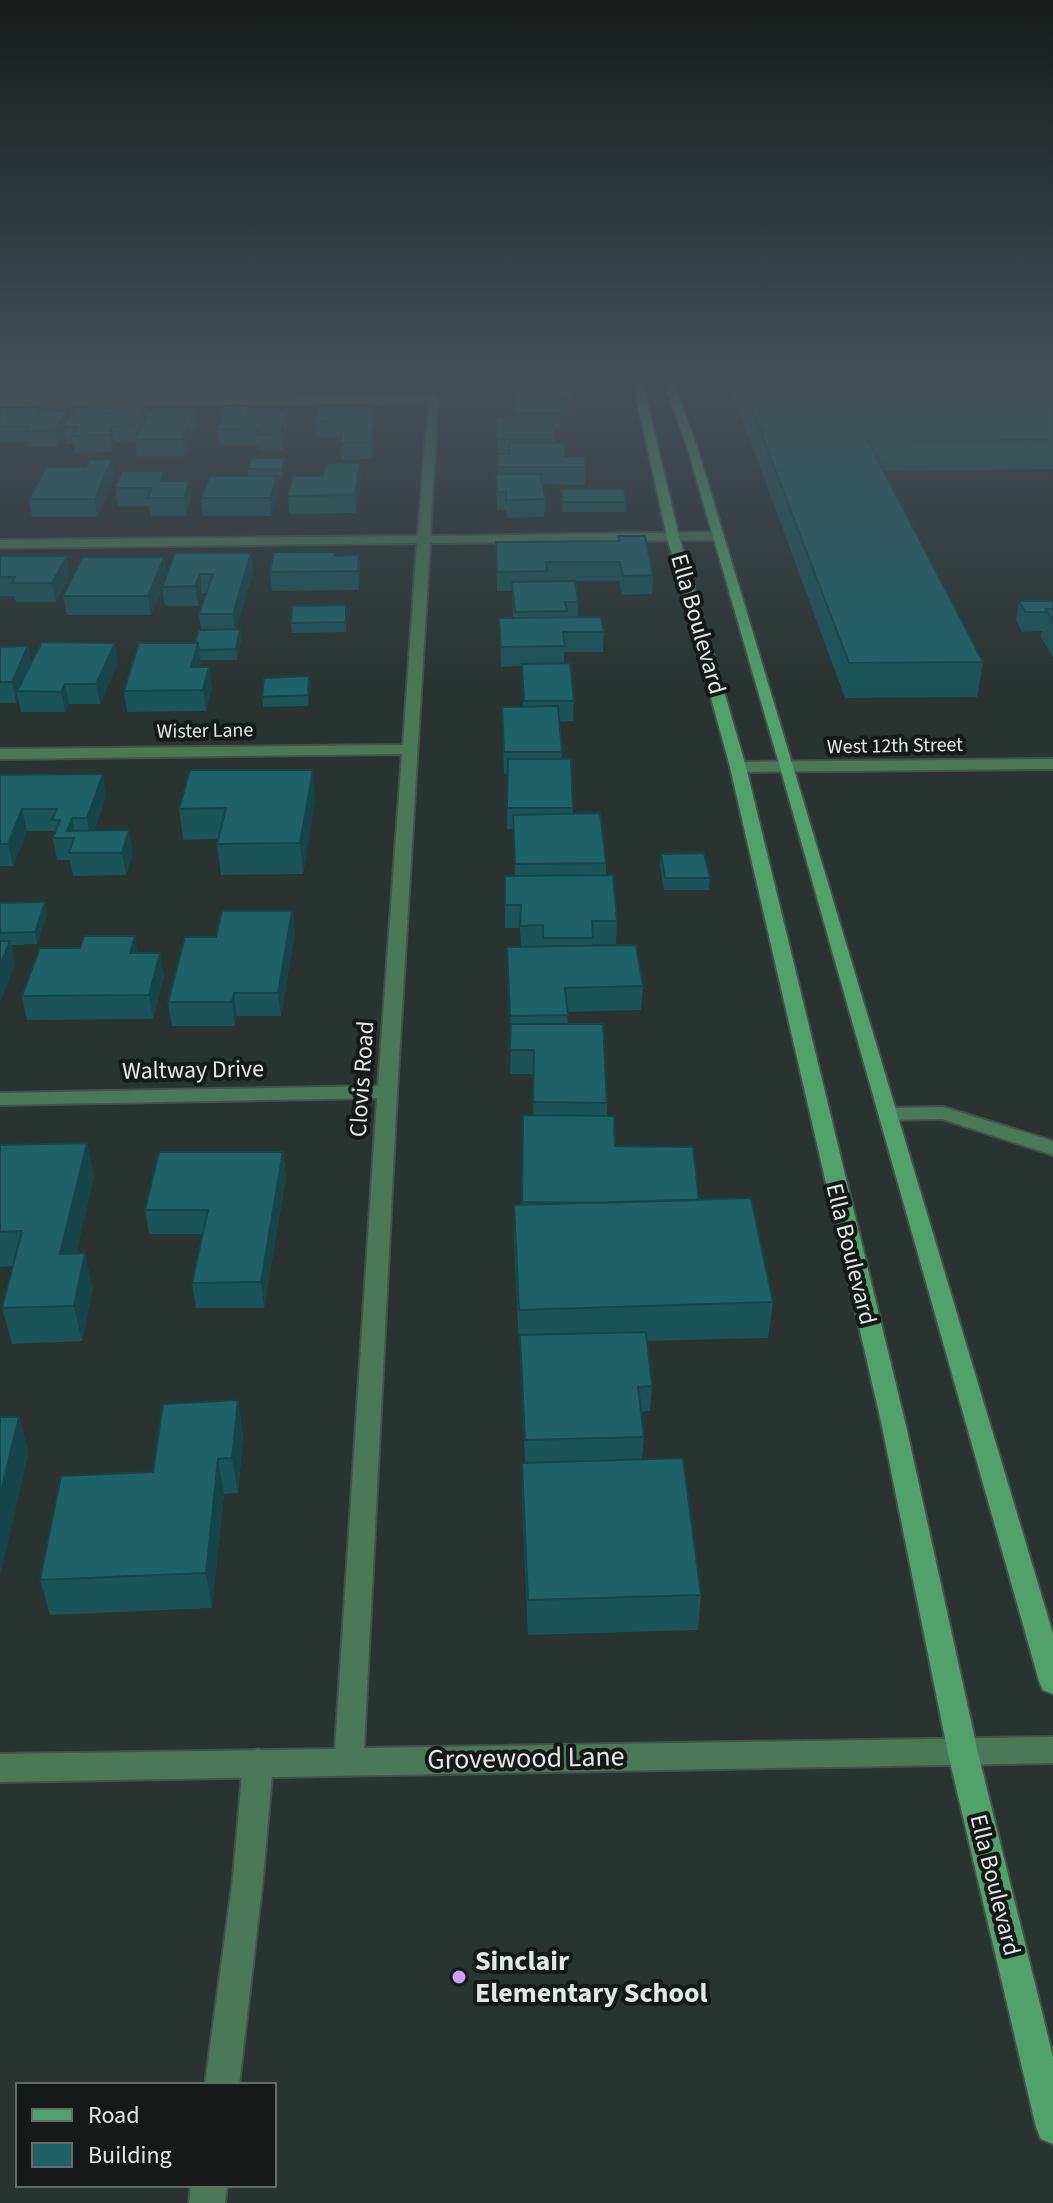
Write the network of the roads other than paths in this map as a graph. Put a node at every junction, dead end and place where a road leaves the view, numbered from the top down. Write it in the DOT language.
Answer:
graph roads {
  1 [pos="427,486"];
  2 [pos="661,486"];
  3 [pos="703,486"];
  4 [pos="718,536"];
  5 [pos="673,537"];
  6 [pos="423,540"];
  7 [pos="0,544"];
  8 [pos="410,749"];
  9 [pos="0,754"];
  10 [pos="1053,764"];
  11 [pos="738,767"];
  12 [pos="788,767"];
  13 [pos="387,1092"];
  14 [pos="0,1099"];
  15 [pos="888,1114"];
  16 [pos="1053,1148"];
  17 [pos="1053,1681"];
  18 [pos="1053,1750"];
  19 [pos="963,1753"];
  20 [pos="349,1760"];
  21 [pos="258,1763"];
  22 [pos="0,1768"];
  23 [pos="222,2083"];
  24 [pos="1053,2127"];
  1 -- 6 [label="street, Clovis Road"];
  2 -- 5 [label="main road, Ella Boulevard"];
  3 -- 4 [label="main road, Ella Boulevard"];
  4 -- 5 [label="street"];
  4 -- 12 [label="main road, Ella Boulevard"];
  5 -- 6 [label="street"];
  5 -- 11 [label="main road, Ella Boulevard"];
  6 -- 7 [label="street"];
  6 -- 8 [label="street, Clovis Road"];
  8 -- 9 [label="street, Wister Lane"];
  8 -- 13 [label="street, Clovis Road"];
  10 -- 12 [label="street, West 12th Street"];
  11 -- 12 [label="street, West 12th Street"];
  11 -- 19 [label="main road, Ella Boulevard"];
  12 -- 15 [label="main road, Ella Boulevard"];
  13 -- 14 [label="street, Waltway Drive"];
  13 -- 20 [label="street, Clovis Road"];
  15 -- 16 [label="street"];
  15 -- 17 [label="main road, Ella Boulevard"];
  18 -- 19 [label="street, Grovewood Lane"];
  19 -- 20 [label="street, Grovewood Lane"];
  19 -- 24 [label="main road, Ella Boulevard"];
  20 -- 21 [label="street, Grovewood Lane"];
  21 -- 22 [label="street, Grovewood Lane"];
  21 -- 23 [label="street"];
}
